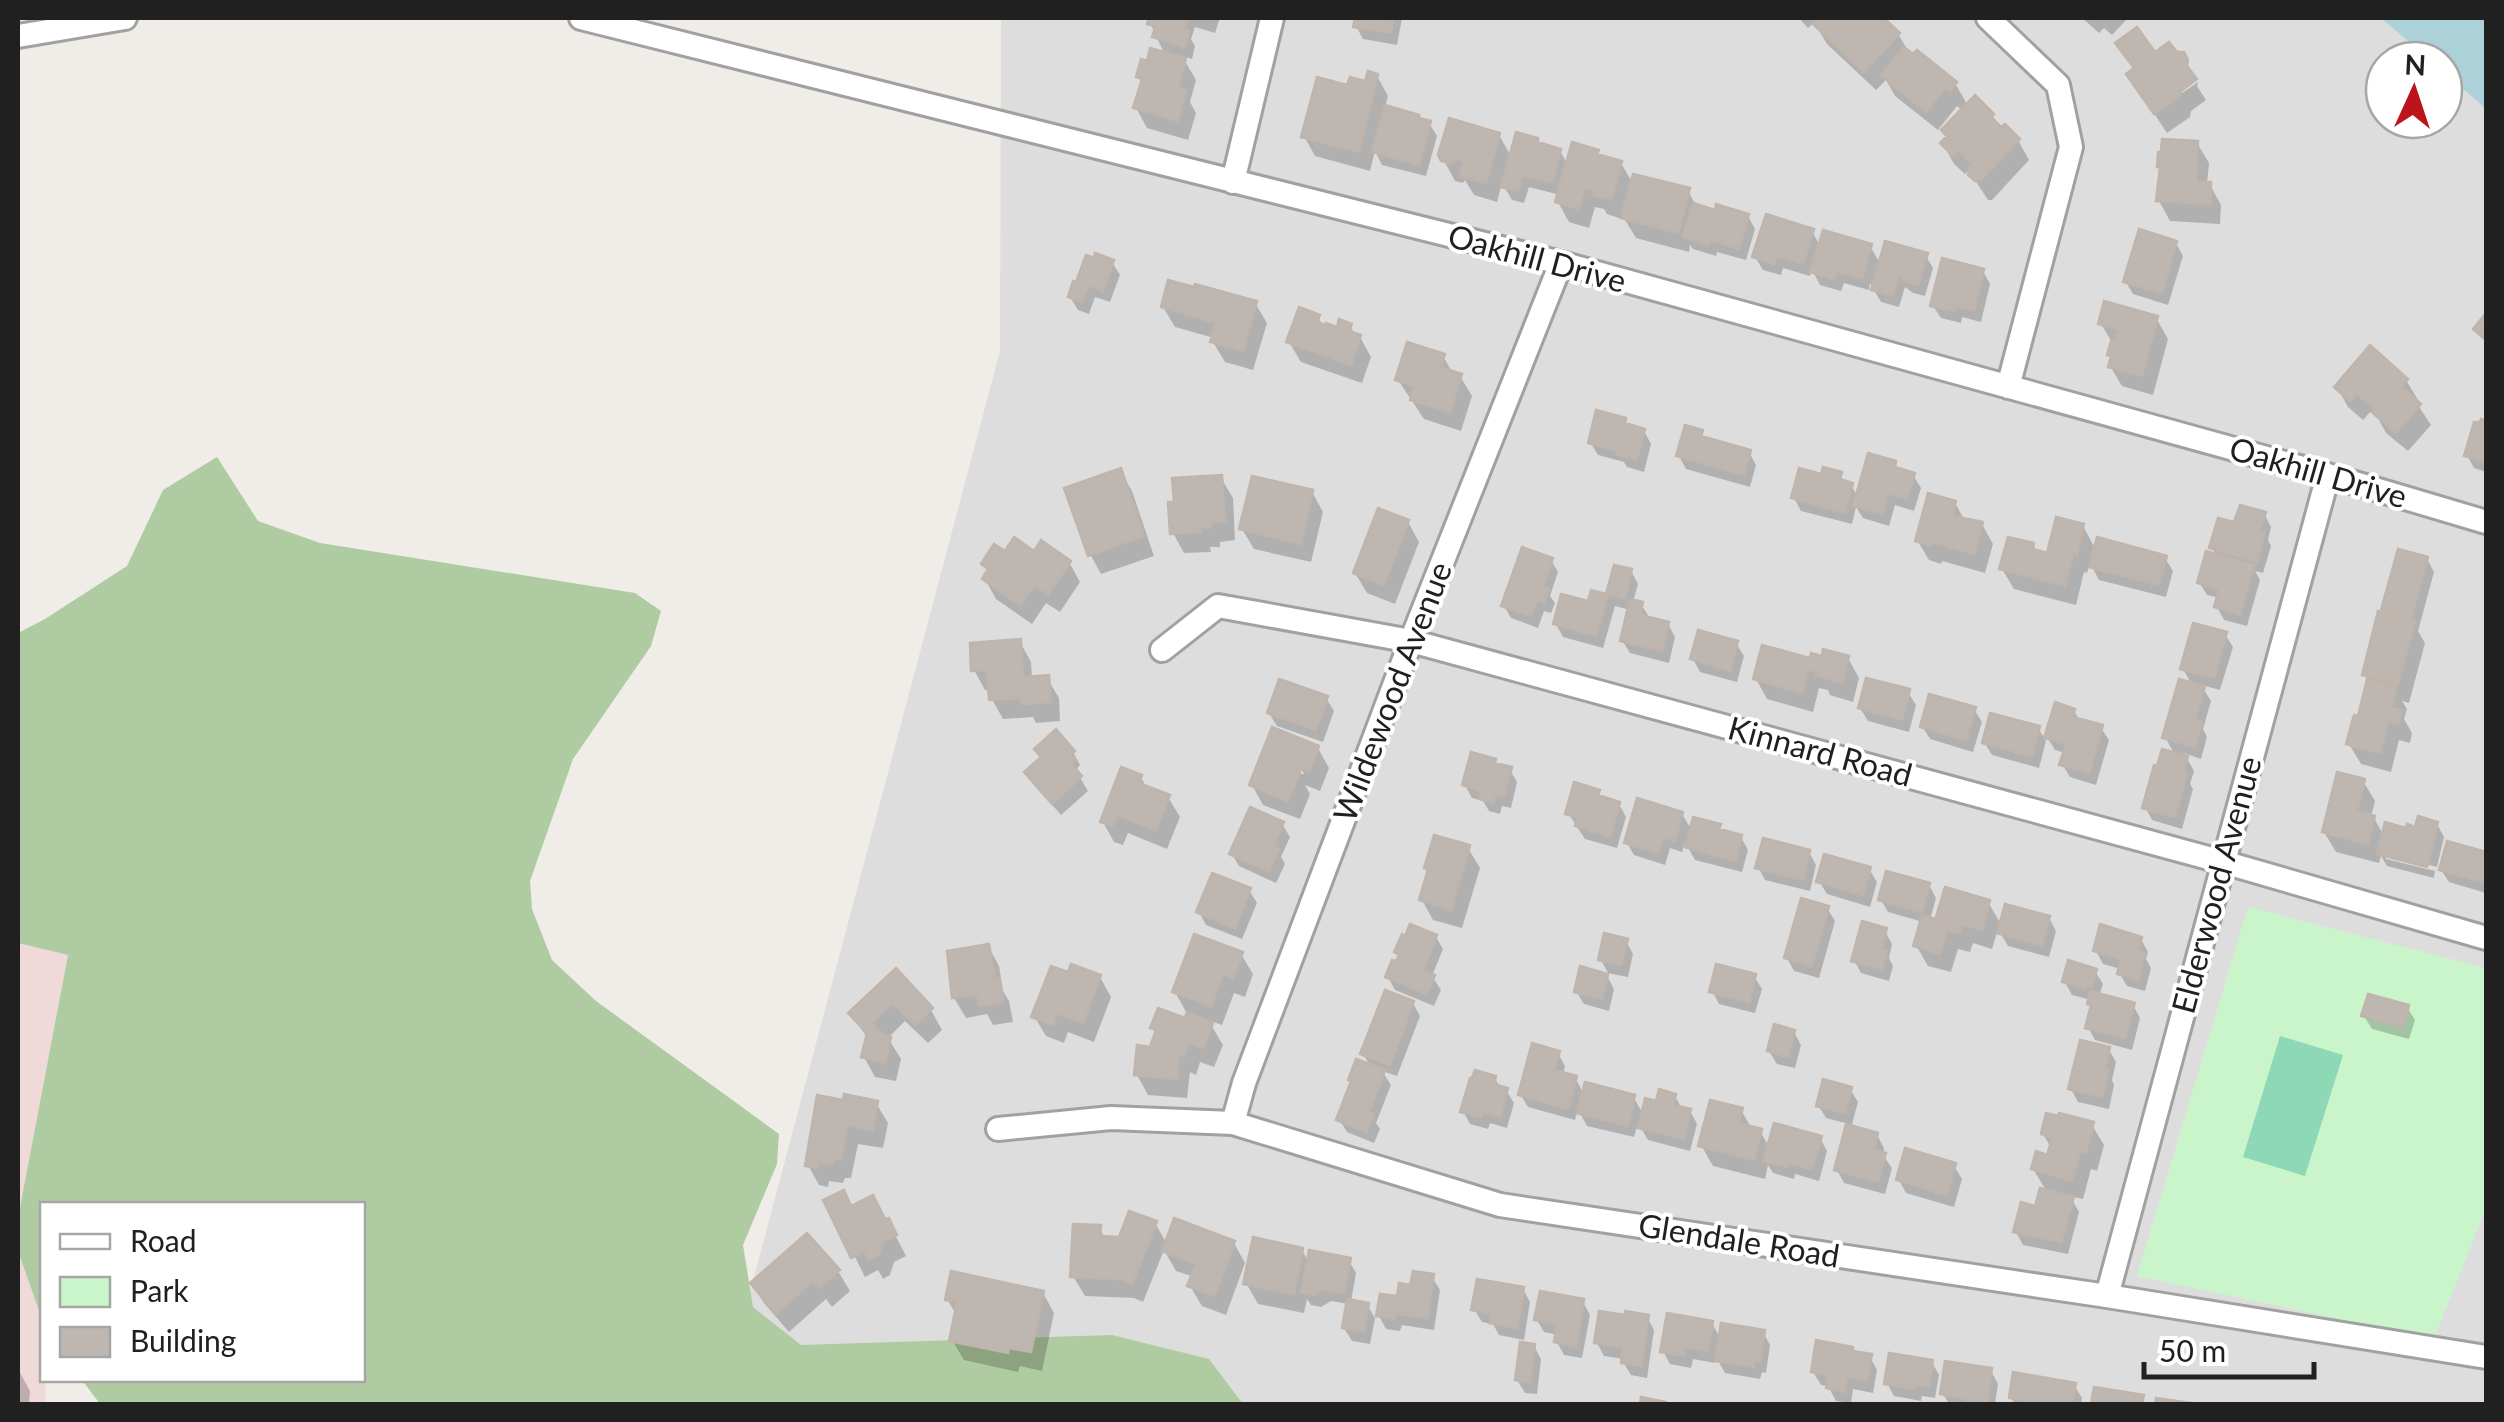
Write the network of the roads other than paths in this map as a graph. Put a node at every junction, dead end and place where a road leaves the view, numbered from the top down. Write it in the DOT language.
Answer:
graph roads {
  1 [pos="126,18"];
  2 [pos="581,18"];
  3 [pos="1272,18"];
  4 [pos="1988,18"];
  5 [pos="18,36"];
  6 [pos="1233,182"];
  7 [pos="1560,264"];
  8 [pos="2008,387"];
  9 [pos="2328,475"];
  10 [pos="2486,522"];
  11 [pos="1411,641"];
  12 [pos="1162,650"];
  13 [pos="2222,862"];
  14 [pos="2486,938"];
  15 [pos="1233,1123"];
  16 [pos="998,1129"];
  17 [pos="2107,1296"];
  18 [pos="2486,1358"];
  1 -- 5 [label="street"];
  2 -- 6 [label="street, Oakhill Drive"];
  3 -- 6 [label="street"];
  4 -- 8 [label="street"];
  6 -- 7 [label="street, Oakhill Drive"];
  7 -- 8 [label="street, Oakhill Drive"];
  7 -- 11 [label="street, Wildewood Avenue"];
  8 -- 9 [label="street, Oakhill Drive"];
  9 -- 10 [label="street, Oakhill Drive"];
  9 -- 13 [label="street, Elderwood Avenue"];
  11 -- 12 [label="street, Kinnard Road"];
  11 -- 13 [label="street, Kinnard Road"];
  11 -- 15 [label="street, Wildewood Avenue"];
  13 -- 14 [label="street, Kinnard Road"];
  13 -- 17 [label="street, Elderwood Avenue"];
  15 -- 16 [label="street, Glendale Road"];
  15 -- 17 [label="street, Glendale Road"];
  17 -- 18 [label="street, Glendale Road"];
}
